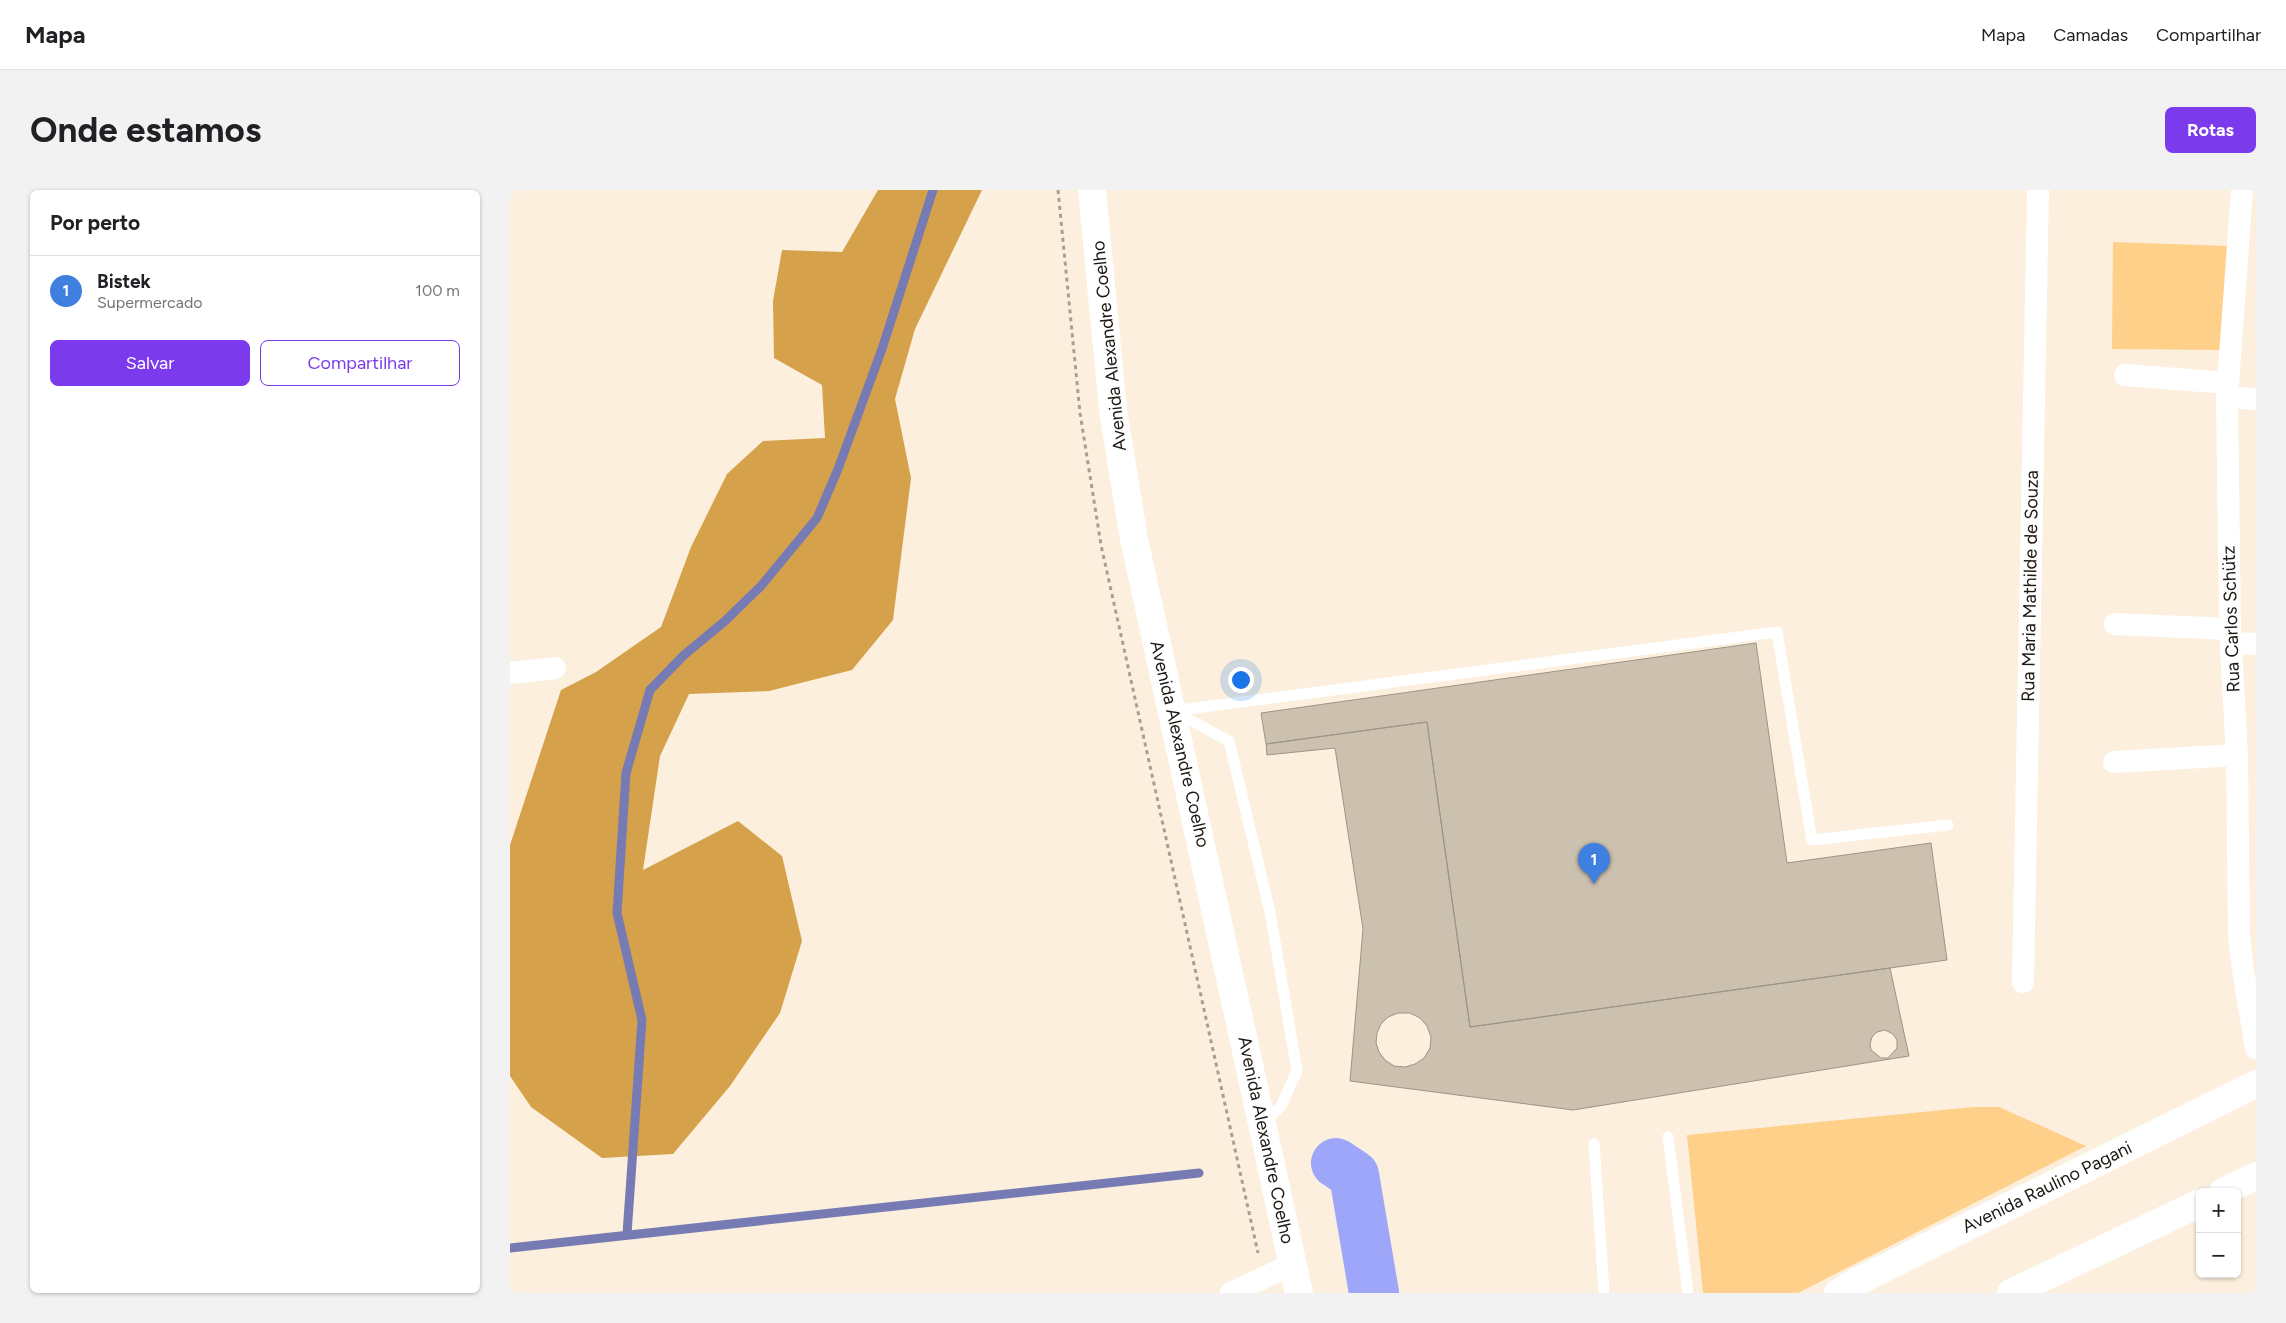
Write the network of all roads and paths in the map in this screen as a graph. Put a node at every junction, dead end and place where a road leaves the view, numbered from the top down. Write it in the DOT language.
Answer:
graph roads {
  1 [pos="1092,190"];
  2 [pos="2038,190"];
  3 [pos="2242,190"];
  4 [pos="2125,375"];
  5 [pos="2227,390"];
  6 [pos="2256,399"];
  7 [pos="2115,624"];
  8 [pos="2230,636"];
  9 [pos="2256,644"];
  10 [pos="555,668"];
  11 [pos="510,673"];
  12 [pos="1173,711"];
  13 [pos="2114,762"];
  14 [pos="2243,767"];
  15 [pos="1948,825"];
  16 [pos="2023,982"];
  17 [pos="2256,1048"];
  18 [pos="2256,1084"];
  19 [pos="1262,1124"];
  20 [pos="1668,1137"];
  21 [pos="1594,1144"];
  22 [pos="2256,1176"];
  23 [pos="2231,1188"];
  24 [pos="2196,1205"];
  25 [pos="1293,1264"];
  26 [pos="1231,1293"];
  27 [pos="1299,1293"];
  28 [pos="1604,1293"];
  29 [pos="1688,1293"];
  30 [pos="1838,1293"];
  31 [pos="2011,1293"];
  1 -- 12 [label="main road, Avenida Alexandre Coelho"];
  2 -- 16 [label="street, Rua Maria Mathilde de Souza"];
  3 -- 5 [label="street, Rua Carlos Schütz"];
  4 -- 5 [label="street"];
  5 -- 6 [label="street"];
  5 -- 8 [label="street, Rua Carlos Schütz"];
  7 -- 8 [label="street"];
  8 -- 9 [label="street"];
  8 -- 14 [label="street, Rua Carlos Schütz"];
  10 -- 11 [label="street"];
  12 -- 15 [label="lane"];
  12 -- 19 [label="main road, Avenida Alexandre Coelho"];
  12 -- 19 [label="lane"];
  13 -- 14 [label="street"];
  14 -- 17 [label="street, Rua Carlos Schütz"];
  18 -- 30 [label="main road, Avenida Raulino Pagani"];
  19 -- 25 [label="main road, Avenida Alexandre Coelho"];
  20 -- 29 [label="lane"];
  21 -- 28 [label="lane"];
  22 -- 23 [label="main road"];
  24 -- 31 [label="main road"];
  25 -- 26 [label="street"];
  25 -- 27 [label="main road, Avenida Alexandre Coelho"];
}
